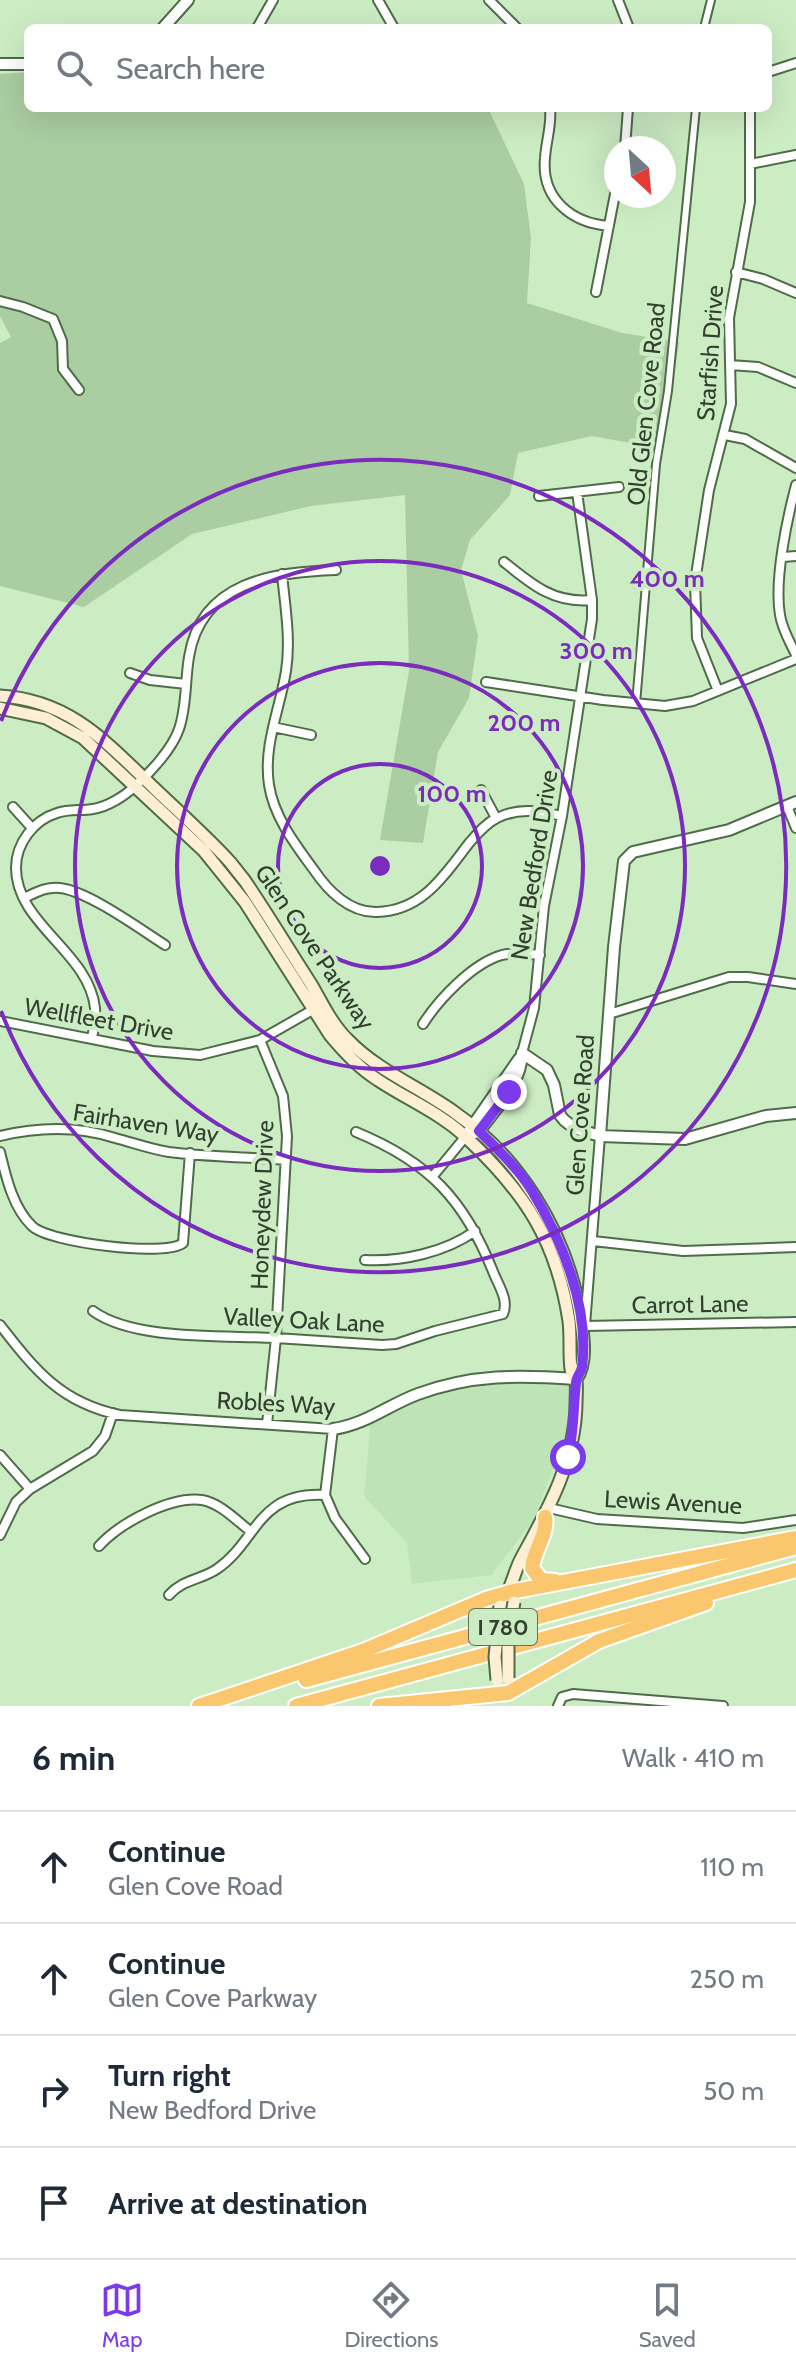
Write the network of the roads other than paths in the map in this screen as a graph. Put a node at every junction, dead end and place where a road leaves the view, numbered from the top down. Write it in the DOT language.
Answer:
graph roads {
  1 [pos="188,0"];
  2 [pos="273,0"];
  3 [pos="378,0"];
  4 [pos="489,0"];
  5 [pos="618,0"];
  6 [pos="711,0"];
  7 [pos="167,24"];
  8 [pos="259,24"];
  9 [pos="392,24"];
  10 [pos="513,24"];
  11 [pos="627,24"];
  12 [pos="705,24"];
  13 [pos="796,63"];
  14 [pos="0,64"];
  15 [pos="24,64"];
  16 [pos="772,71"];
  17 [pos="550,112"];
  18 [pos="628,112"];
  19 [pos="696,112"];
  20 [pos="750,112"];
  21 [pos="626,136"];
  22 [pos="796,155"];
  23 [pos="750,164"];
  24 [pos="612,208"];
  25 [pos="609,226"];
  26 [pos="736,272"];
  27 [pos="596,292"];
  28 [pos="796,293"];
  29 [pos="0,301"];
  30 [pos="730,365"];
  31 [pos="796,383"];
  32 [pos="79,390"];
  33 [pos="725,435"];
  34 [pos="796,468"];
  35 [pos="796,485"];
  36 [pos="619,487"];
  37 [pos="577,492"];
  38 [pos="539,496"];
  39 [pos="796,556"];
  40 [pos="783,557"];
  41 [pos="504,562"];
  42 [pos="336,570"];
  43 [pos="282,574"];
  44 [pos="592,600"];
  45 [pos="796,657"];
  46 [pos="130,673"];
  47 [pos="486,682"];
  48 [pos="186,684"];
  49 [pos="718,691"];
  50 [pos="0,696"];
  51 [pos="581,697"];
  52 [pos="636,704"];
  53 [pos="0,708"];
  54 [pos="273,727"];
  55 [pos="311,735"];
  56 [pos="139,781"];
  57 [pos="481,790"];
  58 [pos="791,804"];
  59 [pos="13,807"];
  60 [pos="562,816"];
  61 [pos="496,818"];
  62 [pos="32,828"];
  63 [pos="796,828"];
  64 [pos="24,898"];
  65 [pos="165,945"];
  66 [pos="540,955"];
  67 [pos="796,984"];
  68 [pos="318,1007"];
  69 [pos="609,1014"];
  70 [pos="0,1021"];
  71 [pos="423,1024"];
  72 [pos="92,1038"];
  73 [pos="260,1040"];
  74 [pos="522,1053"];
  75 [pos="796,1113"];
  76 [pos="472,1131"];
  77 [pos="356,1132"];
  78 [pos="0,1136"];
  79 [pos="600,1136"];
  80 [pos="0,1152"];
  81 [pos="190,1153"];
  82 [pos="286,1160"];
  83 [pos="433,1176"];
  84 [pos="475,1231"];
  85 [pos="593,1241"];
  86 [pos="796,1247"];
  87 [pos="365,1260"];
  88 [pos="93,1311"];
  89 [pos="796,1322"];
  90 [pos="0,1325"];
  91 [pos="585,1326"];
  92 [pos="276,1338"];
  93 [pos="577,1346"];
  94 [pos="576,1379"];
  95 [pos="113,1413"];
  96 [pos="267,1424"];
  97 [pos="333,1429"];
  98 [pos="0,1455"];
  99 [pos="30,1489"];
  100 [pos="325,1495"];
  101 [pos="547,1512"];
  102 [pos="796,1520"];
  103 [pos="250,1531"];
  104 [pos="0,1535"];
  105 [pos="796,1538"];
  106 [pos="99,1546"];
  107 [pos="796,1547"];
  108 [pos="365,1559"];
  109 [pos="796,1572"];
  110 [pos="567,1581"];
  111 [pos="169,1595"];
  112 [pos="512,1597"];
  113 [pos="502,1695"];
  114 [pos="199,1706"];
  115 [pos="210,1706"];
  116 [pos="296,1706"];
  117 [pos="379,1706"];
  118 [pos="558,1706"];
  119 [pos="723,1706"];
  1 -- 7 [label="street"];
  2 -- 8 [label="street"];
  3 -- 9 [label="street"];
  4 -- 10 [label="street"];
  5 -- 11 [label="street"];
  6 -- 12 [label="street"];
  13 -- 16 [label="street"];
  14 -- 15 [label="street"];
  17 -- 25 [label="street"];
  18 -- 21 [label="street"];
  19 -- 52 [label="street, Old Glen Cove Road"];
  20 -- 23 [label="street, Starfish Drive"];
  22 -- 23 [label="street"];
  23 -- 26 [label="street, Starfish Drive"];
  24 -- 25 [label="street"];
  25 -- 27 [label="street"];
  26 -- 28 [label="street"];
  26 -- 30 [label="street, Starfish Drive"];
  29 -- 32 [label="street"];
  30 -- 31 [label="street"];
  30 -- 33 [label="street, Starfish Drive"];
  33 -- 34 [label="street"];
  33 -- 49 [label="street, Starfish Drive"];
  35 -- 40 [label="street"];
  36 -- 37 [label="street"];
  37 -- 38 [label="street"];
  37 -- 44 [label="street, New Bedford Drive"];
  39 -- 40 [label="street"];
  40 -- 45 [label="street"];
  41 -- 44 [label="street"];
  42 -- 43 [label="street"];
  43 -- 48 [label="street"];
  43 -- 54 [label="street"];
  44 -- 51 [label="street, New Bedford Drive"];
  45 -- 49 [label="street"];
  46 -- 48 [label="street"];
  47 -- 51 [label="street"];
  48 -- 56 [label="street"];
  49 -- 52 [label="street"];
  50 -- 56 [label="main road, Glen Cove Parkway"];
  51 -- 52 [label="street"];
  51 -- 60 [label="street, New Bedford Drive"];
  53 -- 56 [label="main road, Glen Cove Parkway"];
  54 -- 55 [label="street"];
  54 -- 61 [label="street"];
  56 -- 62 [label="street"];
  56 -- 68 [label="main road, Glen Cove Parkway"];
  57 -- 61 [label="street"];
  58 -- 63 [label="street"];
  58 -- 69 [label="street, Glen Cove Road"];
  59 -- 62 [label="street"];
  60 -- 61 [label="street"];
  60 -- 66 [label="street, New Bedford Drive"];
  62 -- 64 [label="street"];
  64 -- 65 [label="street"];
  64 -- 72 [label="street"];
  66 -- 71 [label="street"];
  66 -- 74 [label="street, New Bedford Drive"];
  67 -- 69 [label="street"];
  68 -- 73 [label="street, Wellfleet Drive"];
  68 -- 76 [label="main road, Glen Cove Parkway"];
  69 -- 79 [label="street, Glen Cove Road"];
  70 -- 72 [label="street, Wellfleet Drive"];
  72 -- 73 [label="street, Wellfleet Drive"];
  73 -- 82 [label="street, Honeydew Drive"];
  74 -- 76 [label="street, New Bedford Drive"];
  74 -- 79 [label="street"];
  75 -- 79 [label="street"];
  76 -- 83 [label="street, New Bedford Drive"];
  76 -- 93 [label="main road, Glen Cove Parkway"];
  77 -- 83 [label="street, Valley Oak Lane"];
  78 -- 81 [label="street, Fairhaven Way"];
  79 -- 85 [label="street, Glen Cove Road"];
  80 -- 81 [label="street"];
  81 -- 82 [label="street, Fairhaven Way"];
  82 -- 92 [label="street, Honeydew Drive"];
  83 -- 84 [label="street, Valley Oak Lane"];
  84 -- 87 [label="street"];
  84 -- 92 [label="street, Valley Oak Lane"];
  85 -- 86 [label="street"];
  85 -- 91 [label="street, Glen Cove Road"];
  88 -- 92 [label="street, Valley Oak Lane"];
  89 -- 91 [label="street, Carrot Lane"];
  90 -- 95 [label="street, Robles Way"];
  91 -- 93 [label="street, Glen Cove Road"];
  92 -- 96 [label="street, Honeydew Drive"];
  93 -- 94 [label="main road, Glen Cove Road"];
  94 -- 97 [label="street, Robles Way"];
  94 -- 101 [label="main road, Glen Cove Road"];
  95 -- 96 [label="street, Robles Way"];
  95 -- 99 [label="street"];
  96 -- 97 [label="street, Robles Way"];
  97 -- 100 [label="street"];
  98 -- 99 [label="street"];
  99 -- 104 [label="street"];
  100 -- 103 [label="street"];
  100 -- 108 [label="street"];
  101 -- 102 [label="street, Lewis Avenue"];
  101 -- 110 [label="highway"];
  101 -- 112 [label="main road, Glen Cove Road"];
  103 -- 106 [label="street"];
  103 -- 111 [label="street"];
  105 -- 110 [label="highway"];
  107 -- 115 [label="highway, I 780"];
  109 -- 113 [label="highway"];
  109 -- 116 [label="highway, I 780"];
  110 -- 112 [label="highway"];
  112 -- 113 [label="main road, Glen Cove Road, bridge"];
  112 -- 113 [label="main road, Glen Cove Road, bridge"];
  112 -- 114 [label="highway"];
  113 -- 117 [label="highway"];
  118 -- 119 [label="street"];
}
